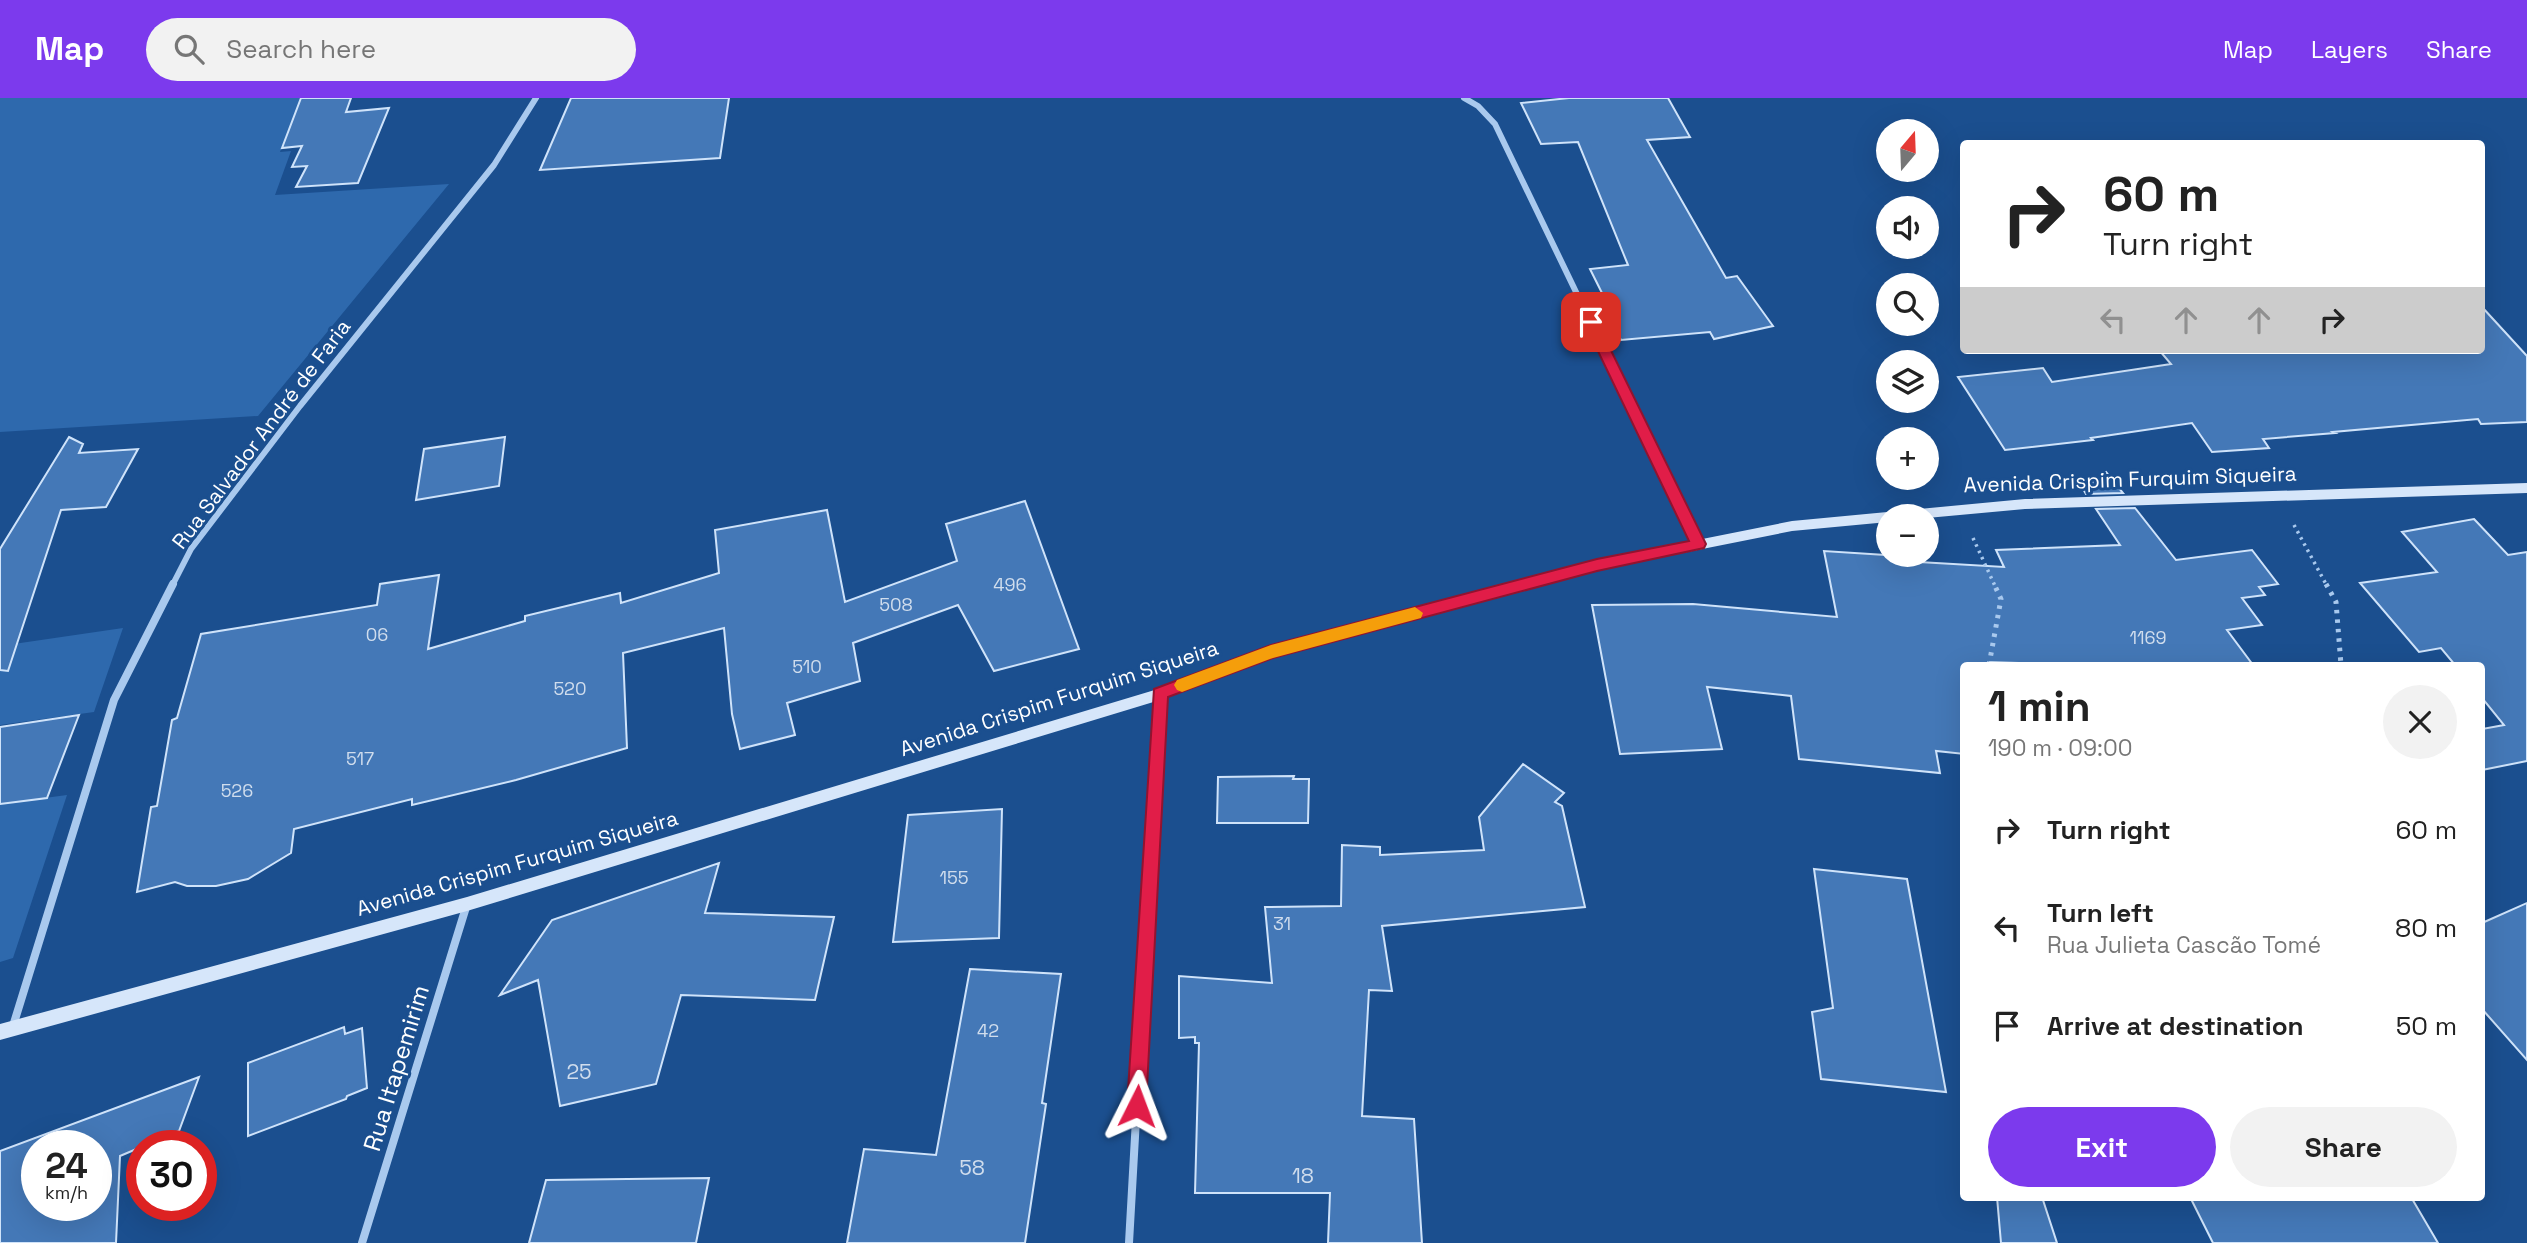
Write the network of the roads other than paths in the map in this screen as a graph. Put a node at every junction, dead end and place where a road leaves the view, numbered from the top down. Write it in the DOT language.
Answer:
graph roads {
  1 [pos="537,98"];
  2 [pos="1464,98"];
  3 [pos="2527,488"];
  4 [pos="1699,544"];
  5 [pos="1160,694"];
  6 [pos="467,904"];
  7 [pos="6,1029"];
  8 [pos="362,1243"];
  9 [pos="1129,1243"];
  1 -- 7 [label="street, Rua Salvador André de Faria"];
  2 -- 4 [label="street"];
  3 -- 4 [label="main road, Avenida Crispim Furquim Siqueira"];
  4 -- 5 [label="main road, Avenida Crispim Furquim Siqueira"];
  5 -- 6 [label="main road, Avenida Crispim Furquim Siqueira"];
  5 -- 9 [label="street"];
  6 -- 7 [label="main road, Avenida Crispim Furquim Siqueira"];
  6 -- 8 [label="street, Rua Itapemirim"];
}
